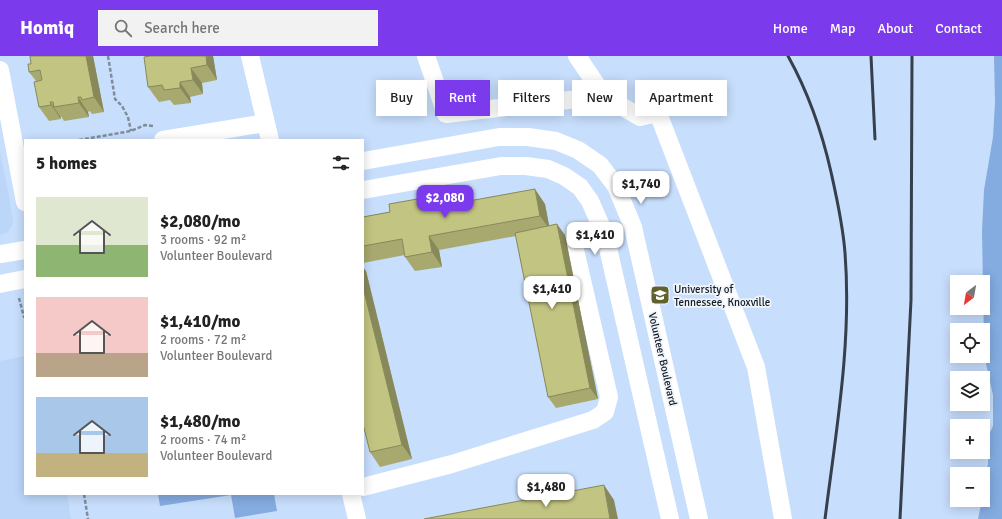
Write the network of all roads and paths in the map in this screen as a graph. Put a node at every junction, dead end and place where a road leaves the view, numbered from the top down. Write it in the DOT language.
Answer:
graph roads {
  1 [pos="108,56"];
  2 [pos="250,56"];
  3 [pos="426,56"];
  4 [pos="577,56"];
  5 [pos="0,70"];
  6 [pos="593,80"];
  7 [pos="572,100"];
  8 [pos="627,109"];
  9 [pos="265,123"];
  10 [pos="131,131"];
  11 [pos="169,139"];
  12 [pos="270,139"];
  13 [pos="364,161"];
  14 [pos="21,164"];
  15 [pos="600,166"];
  16 [pos="580,186"];
  17 [pos="364,190"];
  18 [pos="24,192"];
  19 [pos="573,241"];
  20 [pos="24,250"];
  21 [pos="0,254"];
  22 [pos="24,279"];
  23 [pos="0,284"];
  24 [pos="19,298"];
  25 [pos="24,317"];
  26 [pos="364,487"];
  27 [pos="84,495"];
  28 [pos="351,495"];
  29 [pos="88,519"];
  30 [pos="357,519"];
  31 [pos="670,519"];
  32 [pos="699,519"];
  33 [pos="784,519"];
  1 -- 10 [label="path"];
  2 -- 9 [label="street"];
  3 -- 7 [label="street"];
  4 -- 6 [label="street"];
  5 -- 14 [label="street"];
  8 -- 33 [label="street"];
  9 -- 11 [label="street"];
  9 -- 12 [label="street"];
  13 -- 15 [label="street, Volunteer Boulevard"];
  14 -- 18 [label="street"];
  15 -- 16 [label="street"];
  15 -- 32 [label="street, Volunteer Boulevard"];
  16 -- 17 [label="street"];
  16 -- 31 [label="street"];
  19 -- 26 [label="street"];
  20 -- 21 [label="street"];
  22 -- 23 [label="street"];
  24 -- 25 [label="path"];
  27 -- 29 [label="path"];
  28 -- 30 [label="street"];
}
